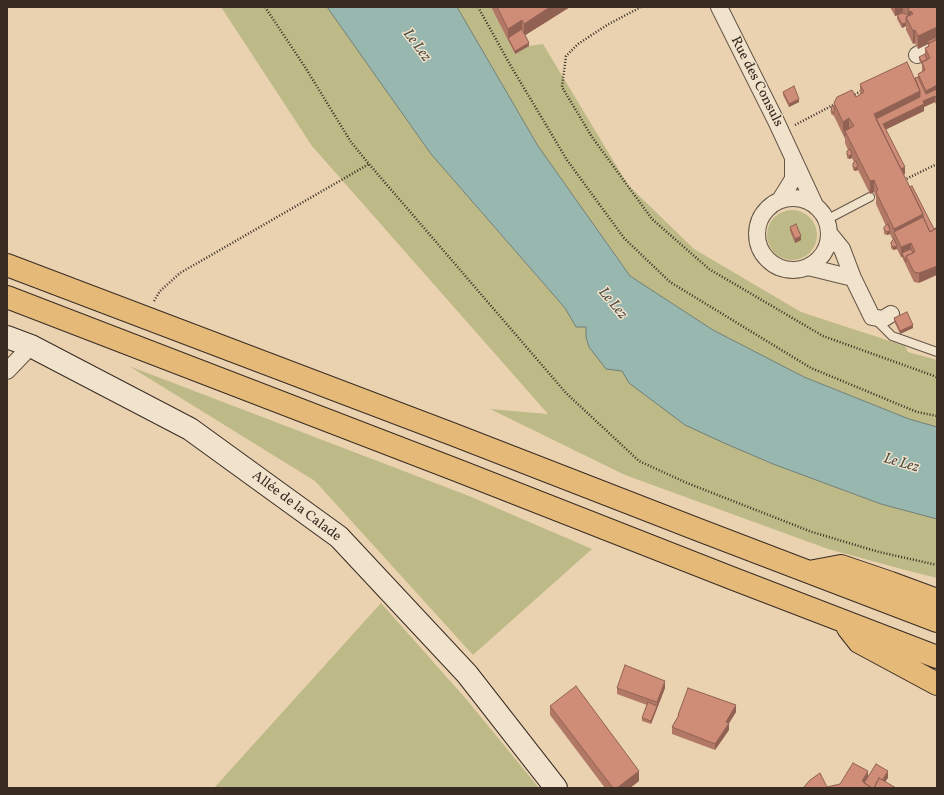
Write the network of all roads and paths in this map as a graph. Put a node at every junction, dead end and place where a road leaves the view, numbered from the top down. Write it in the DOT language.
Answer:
graph roads {
  1 [pos="265,7"];
  2 [pos="478,7"];
  3 [pos="641,7"];
  4 [pos="719,7"];
  5 [pos="864,89"];
  6 [pos="850,96"];
  7 [pos="843,100"];
  8 [pos="791,120"];
  9 [pos="794,157"];
  10 [pos="369,164"];
  11 [pos="937,164"];
  12 [pos="903,181"];
  13 [pos="870,197"];
  14 [pos="780,200"];
  15 [pos="815,205"];
  16 [pos="828,227"];
  17 [pos="7,265"];
  18 [pos="808,267"];
  19 [pos="853,278"];
  20 [pos="7,297"];
  21 [pos="891,314"];
  22 [pos="145,317"];
  23 [pos="872,317"];
  24 [pos="7,337"];
  25 [pos="31,346"];
  26 [pos="937,352"];
  27 [pos="7,371"];
  28 [pos="937,377"];
  29 [pos="937,416"];
  30 [pos="937,565"];
  31 [pos="809,572"];
  32 [pos="937,600"];
  33 [pos="842,620"];
  34 [pos="937,621"];
  35 [pos="937,657"];
  36 [pos="937,684"];
  37 [pos="556,788"];
  1 -- 10 [label="path"];
  2 -- 29 [label="path"];
  3 -- 28 [label="path"];
  4 -- 9 [label="street, Rue des Consuls"];
  5 -- 6 [label="path"];
  7 -- 8 [label="path"];
  9 -- 14 [label="street, Rue des Consuls"];
  9 -- 15 [label="street, Rue des Consuls"];
  10 -- 22 [label="path"];
  10 -- 30 [label="path"];
  11 -- 12 [label="path"];
  13 -- 16 [label="lane"];
  14 -- 15 [label="street"];
  14 -- 18 [label="street"];
  15 -- 16 [label="street"];
  16 -- 18 [label="street"];
  16 -- 19 [label="street"];
  17 -- 22 [label="main road"];
  18 -- 19 [label="street"];
  19 -- 23 [label="street"];
  20 -- 33 [label="main road"];
  21 -- 23 [label="street"];
  22 -- 31 [label="main road"];
  23 -- 26 [label="lane"];
  24 -- 25 [label="street, Allée de la Calade"];
  25 -- 27 [label="street"];
  25 -- 37 [label="street, Allée de la Calade"];
  31 -- 32 [label="main road"];
  31 -- 34 [label="main road"];
  33 -- 35 [label="main road"];
  33 -- 36 [label="main road"];
}
